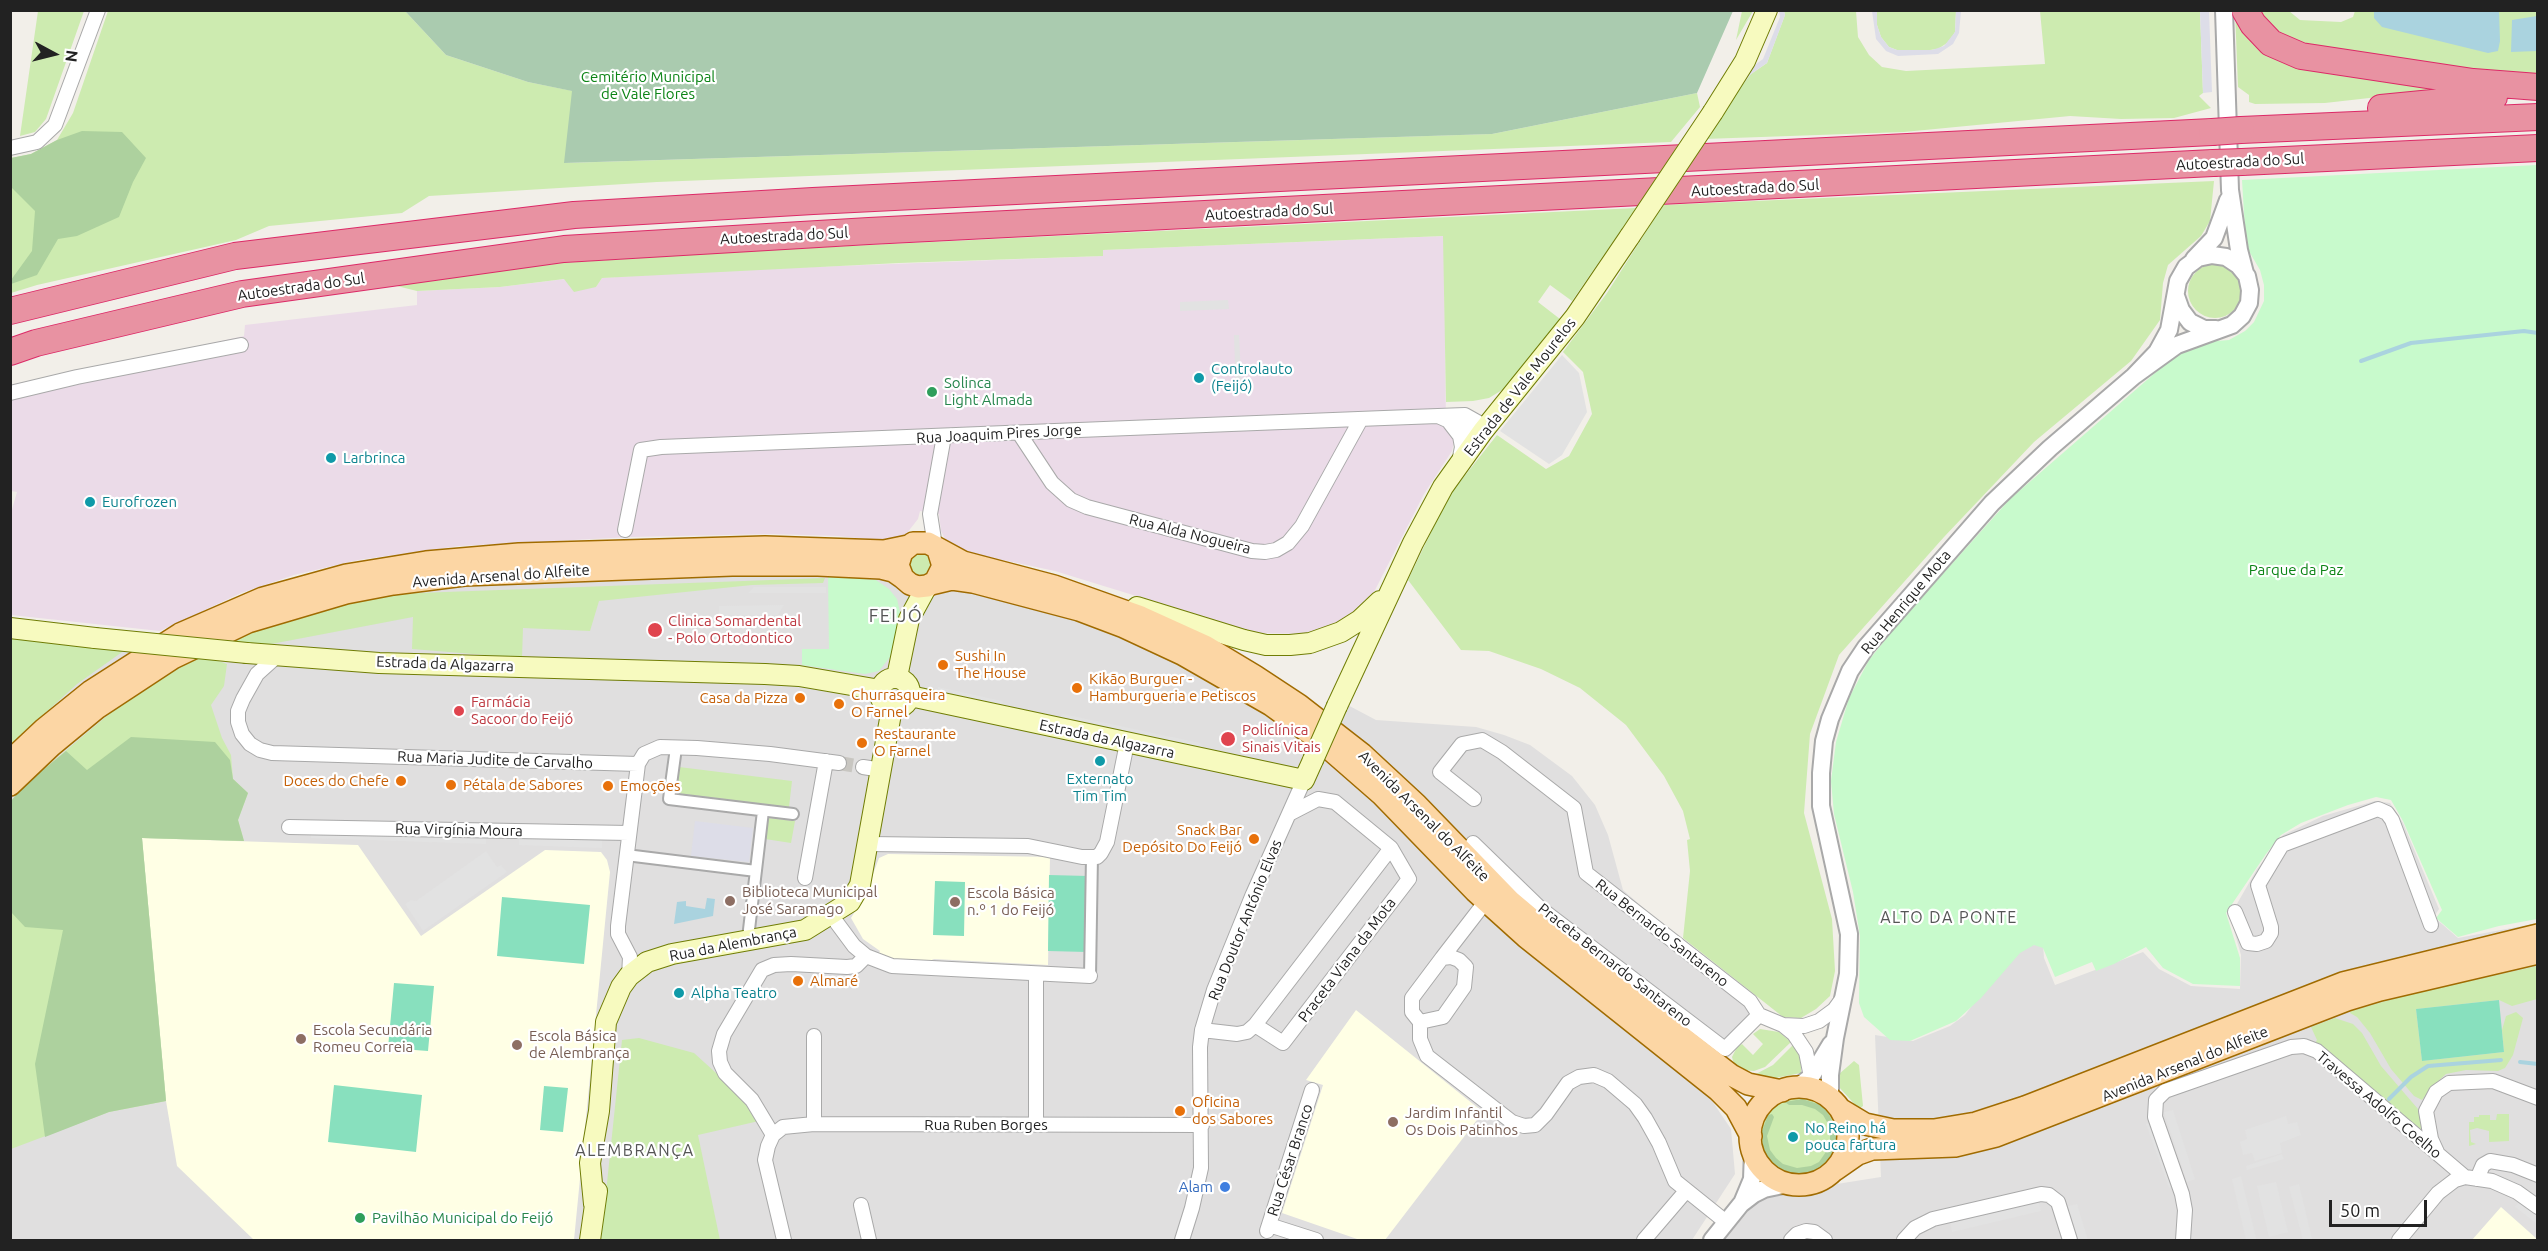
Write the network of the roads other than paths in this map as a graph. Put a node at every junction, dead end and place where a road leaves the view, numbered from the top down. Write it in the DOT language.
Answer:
graph roads {
  1 [pos="98,10"];
  2 [pos="1767,10"];
  3 [pos="2224,10"];
  4 [pos="2245,10"];
  5 [pos="2538,87"];
  6 [pos="2538,95"];
  7 [pos="2538,117"];
  8 [pos="2252,130"];
  9 [pos="10,148"];
  10 [pos="2538,148"];
  11 [pos="2230,190"];
  12 [pos="2192,262"];
  13 [pos="2247,276"];
  14 [pos="2176,289"];
  15 [pos="10,311"];
  16 [pos="2219,329"];
  17 [pos="241,345"];
  18 [pos="10,352"];
  19 [pos="2134,376"];
  20 [pos="10,393"];
  21 [pos="1511,398"];
  22 [pos="1465,415"];
  23 [pos="1361,419"];
  24 [pos="1443,419"];
  25 [pos="1484,431"];
  26 [pos="1019,433"];
  27 [pos="944,436"];
  28 [pos="1459,465"];
  29 [pos="931,505"];
  30 [pos="625,530"];
  31 [pos="910,545"];
  32 [pos="937,548"];
  33 [pos="1402,566"];
  34 [pos="1009,573"];
  35 [pos="904,580"];
  36 [pos="929,585"];
  37 [pos="909,619"];
  38 [pos="10,628"];
  39 [pos="277,656"];
  40 [pos="897,677"];
  41 [pos="880,690"];
  42 [pos="910,696"];
  43 [pos="892,708"];
  44 [pos="1127,743"];
  45 [pos="676,748"];
  46 [pos="10,761"];
  47 [pos="638,764"];
  48 [pos="1304,780"];
  49 [pos="10,785"];
  50 [pos="1474,799"];
  51 [pos="763,811"];
  52 [pos="793,814"];
  53 [pos="1288,814"];
  54 [pos="289,827"];
  55 [pos="629,833"];
  56 [pos="1473,843"];
  57 [pos="1391,848"];
  58 [pos="867,851"];
  59 [pos="626,855"];
  60 [pos="1092,856"];
  61 [pos="756,871"];
  62 [pos="805,878"];
  63 [pos="1486,901"];
  64 [pos="835,911"];
  65 [pos="2235,912"];
  66 [pos="2432,925"];
  67 [pos="2538,935"];
  68 [pos="748,938"];
  69 [pos="2538,953"];
  70 [pos="866,956"];
  71 [pos="1442,958"];
  72 [pos="641,964"];
  73 [pos="1036,974"];
  74 [pos="1090,976"];
  75 [pos="1845,995"];
  76 [pos="1759,1015"];
  77 [pos="1420,1022"];
  78 [pos="1255,1025"];
  79 [pos="1783,1025"];
  80 [pos="1202,1030"];
  81 [pos="814,1036"];
  82 [pos="1835,1038"];
  83 [pos="606,1043"];
  84 [pos="1796,1085"];
  85 [pos="1312,1090"];
  86 [pos="2538,1098"];
  87 [pos="1835,1104"];
  88 [pos="814,1124"];
  89 [pos="1036,1125"];
  90 [pos="1202,1125"];
  91 [pos="773,1135"];
  92 [pos="1752,1143"];
  93 [pos="2439,1155"];
  94 [pos="1835,1170"];
  95 [pos="2538,1175"];
  96 [pos="2472,1178"];
  97 [pos="1788,1184"];
  98 [pos="1686,1191"];
  99 [pos="1741,1204"];
  100 [pos="861,1205"];
  101 [pos="2538,1207"];
  102 [pos="1726,1222"];
  103 [pos="590,1240"];
  104 [pos="784,1240"];
  105 [pos="869,1240"];
  106 [pos="1182,1240"];
  107 [pos="1316,1240"];
  108 [pos="1644,1240"];
  109 [pos="1712,1240"];
  110 [pos="1791,1240"];
  111 [pos="1825,1240"];
  112 [pos="1904,1240"];
  113 [pos="2070,1240"];
  114 [pos="2183,1240"];
  115 [pos="2399,1240"];
  1 -- 9 [label="street"];
  2 -- 21 [label="main road, Estrada de Vale Mourelos, bridge"];
  3 -- 11 [label="street"];
  4 -- 5 [label="highway"];
  6 -- 8 [label="highway"];
  7 -- 8 [label="highway, Autoestrada do Sul"];
  8 -- 15 [label="highway, Autoestrada do Sul, bridge"];
  10 -- 18 [label="highway, Autoestrada do Sul, bridge"];
  11 -- 12 [label="street"];
  11 -- 13 [label="street"];
  12 -- 13 [label="street"];
  12 -- 14 [label="street"];
  13 -- 16 [label="street"];
  14 -- 16 [label="street"];
  14 -- 19 [label="street"];
  16 -- 19 [label="street"];
  17 -- 20 [label="street"];
  19 -- 75 [label="street, Rua Henrique Mota"];
  21 -- 22 [label="street, Rua Joaquim Pires Jorge"];
  21 -- 25 [label="main road, Estrada de Vale Mourelos"];
  22 -- 24 [label="street, Rua Joaquim Pires Jorge"];
  22 -- 25 [label="street"];
  23 -- 24 [label="street, Rua Joaquim Pires Jorge"];
  23 -- 26 [label="street, Rua Joaquim Pires Jorge"];
  23 -- 26 [label="street, Rua Alda Nogueira"];
  24 -- 25 [label="street, Rua Joaquim Pires Jorge"];
  24 -- 28 [label="street"];
  25 -- 28 [label="main road, Estrada de Vale Mourelos"];
  26 -- 27 [label="street, Rua Joaquim Pires Jorge"];
  27 -- 29 [label="street"];
  27 -- 30 [label="street, Rua Joaquim Pires Jorge"];
  28 -- 33 [label="main road, Estrada de Vale Mourelos"];
  29 -- 31 [label="street"];
  29 -- 32 [label="street"];
  31 -- 32 [label="main road"];
  31 -- 35 [label="main road"];
  31 -- 46 [label="main road, Avenida Arsenal do Alfeite"];
  32 -- 34 [label="main road, Avenida Arsenal do Alfeite"];
  32 -- 36 [label="main road"];
  33 -- 34 [label="main road"];
  33 -- 48 [label="main road, Estrada de Vale Mourelos, bridge"];
  34 -- 84 [label="main road, Avenida Arsenal do Alfeite"];
  35 -- 36 [label="main road"];
  35 -- 37 [label="main road"];
  35 -- 49 [label="main road, Avenida Arsenal do Alfeite"];
  36 -- 37 [label="main road"];
  36 -- 63 [label="main road, Avenida Arsenal do Alfeite"];
  37 -- 40 [label="main road"];
  38 -- 39 [label="main road, Estrada da Algazarra, bridge"];
  39 -- 41 [label="main road, Estrada da Algazarra"];
  39 -- 47 [label="street, Rua Maria Judite de Carvalho"];
  40 -- 41 [label="main road"];
  40 -- 42 [label="main road"];
  41 -- 43 [label="main road"];
  42 -- 43 [label="main road"];
  42 -- 44 [label="main road, Estrada da Algazarra"];
  43 -- 58 [label="main road"];
  44 -- 48 [label="main road, Estrada da Algazarra"];
  44 -- 60 [label="street"];
  45 -- 47 [label="street"];
  45 -- 51 [label="street"];
  45 -- 62 [label="street"];
  47 -- 55 [label="street"];
  48 -- 53 [label="street, Rua Doutor António Elvas"];
  50 -- 76 [label="street, Rua Bernardo Santareno"];
  51 -- 52 [label="street"];
  51 -- 61 [label="street"];
  53 -- 57 [label="street, Praceta Viana da Mota"];
  53 -- 80 [label="street, Rua Doutor António Elvas"];
  54 -- 55 [label="street, Rua Virgínia Moura"];
  55 -- 59 [label="street"];
  56 -- 76 [label="street, Praceta Bernardo Santareno"];
  57 -- 78 [label="street"];
  57 -- 78 [label="street, Praceta Viana da Mota"];
  58 -- 60 [label="street"];
  58 -- 64 [label="main road"];
  59 -- 61 [label="street"];
  59 -- 72 [label="street"];
  60 -- 74 [label="street"];
  61 -- 68 [label="street"];
  63 -- 71 [label="street"];
  63 -- 92 [label="main road, Avenida Arsenal do Alfeite"];
  64 -- 68 [label="main road, Rua da Alembrança"];
  64 -- 70 [label="street"];
  65 -- 66 [label="street"];
  67 -- 87 [label="main road, Avenida Arsenal do Alfeite"];
  68 -- 72 [label="main road, Rua da Alembrança"];
  69 -- 94 [label="main road, Avenida Arsenal do Alfeite"];
  70 -- 73 [label="street"];
  70 -- 91 [label="street"];
  71 -- 77 [label="street"];
  71 -- 77 [label="street"];
  72 -- 83 [label="main road, Rua da Alembrança"];
  72 -- 83 [label="main road, Rua da Alembrança"];
  73 -- 74 [label="street"];
  73 -- 89 [label="street"];
  75 -- 79 [label="street, Rua Bernardo Santareno"];
  75 -- 82 [label="street, Rua Henrique Mota"];
  76 -- 79 [label="street, Rua Bernardo Santareno"];
  77 -- 98 [label="street"];
  78 -- 80 [label="street"];
  79 -- 84 [label="street, Rua Bernardo Santareno"];
  80 -- 90 [label="street, Rua Doutor António Elvas"];
  81 -- 88 [label="street"];
  82 -- 84 [label="street, Rua Henrique Mota"];
  82 -- 87 [label="street, Rua Henrique Mota"];
  83 -- 103 [label="main road, Rua da Alembrança"];
  84 -- 87 [label="main road"];
  84 -- 92 [label="main road"];
  85 -- 107 [label="street, Rua César Branco"];
  86 -- 93 [label="street"];
  87 -- 94 [label="main road"];
  88 -- 89 [label="street, Rua Ruben Borges"];
  88 -- 91 [label="street, Rua Ruben Borges"];
  89 -- 90 [label="street, Rua Ruben Borges"];
  90 -- 106 [label="street, Rua Doutor António Elvas"];
  91 -- 104 [label="street"];
  92 -- 97 [label="main road"];
  92 -- 99 [label="street"];
  93 -- 96 [label="street, Travessa Adolfo Coelho"];
  93 -- 114 [label="street, Travessa Adolfo Coelho"];
  94 -- 97 [label="main road"];
  95 -- 96 [label="street"];
  96 -- 101 [label="street"];
  96 -- 115 [label="street"];
  97 -- 99 [label="street"];
  98 -- 102 [label="street"];
  98 -- 108 [label="street"];
  99 -- 102 [label="street"];
  100 -- 105 [label="street"];
  102 -- 109 [label="street"];
  110 -- 111 [label="street"];
  112 -- 113 [label="street"];
}
